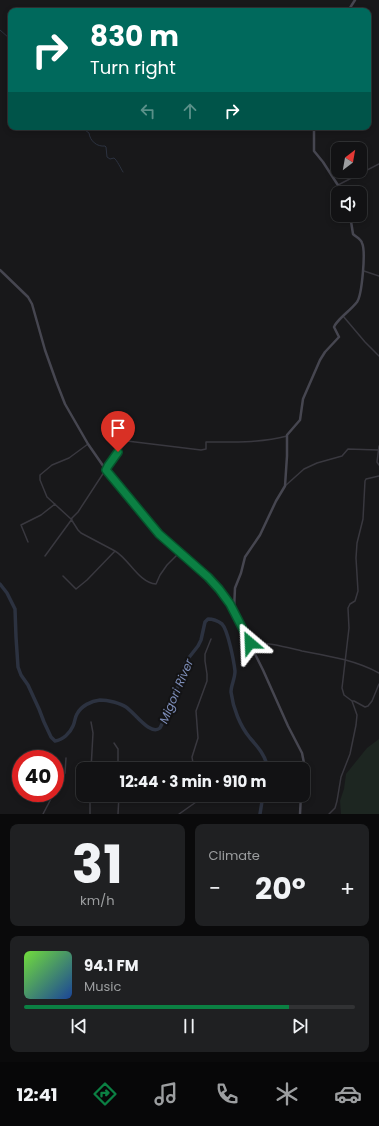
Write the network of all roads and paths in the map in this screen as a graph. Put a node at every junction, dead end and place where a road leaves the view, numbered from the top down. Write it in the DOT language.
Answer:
graph roads {
  1 [pos="314,130"];
  2 [pos="379,164"];
  3 [pos="338,185"];
  4 [pos="351,222"];
  5 [pos="0,270"];
  6 [pos="362,271"];
  7 [pos="379,276"];
  8 [pos="343,316"];
  9 [pos="379,356"];
  10 [pos="287,436"];
  11 [pos="88,444"];
  12 [pos="379,446"];
  13 [pos="378,450"];
  14 [pos="379,465"];
  15 [pos="106,470"];
  16 [pos="379,476"];
  17 [pos="285,486"];
  18 [pos="55,504"];
  19 [pos="72,519"];
  20 [pos="28,542"];
  21 [pos="115,551"];
  22 [pos="179,553"];
  23 [pos="45,556"];
  24 [pos="63,576"];
  25 [pos="234,610"];
  26 [pos="211,639"];
  27 [pos="250,643"];
  28 [pos="346,660"];
  29 [pos="379,673"];
  30 [pos="379,684"];
  31 [pos="352,701"];
  32 [pos="91,722"];
  33 [pos="114,743"];
  34 [pos="66,758"];
  35 [pos="92,762"];
  36 [pos="118,762"];
  37 [pos="193,762"];
  38 [pos="304,762"];
  39 [pos="64,775"];
  40 [pos="50,802"];
  41 [pos="90,802"];
  42 [pos="119,802"];
  43 [pos="196,802"];
  44 [pos="301,802"];
  45 [pos="43,814"];
  46 [pos="90,814"];
  47 [pos="118,814"];
  48 [pos="179,814"];
  49 [pos="300,814"];
  50 [pos="329,814"];
  1 -- 3 [label="street"];
  2 -- 3 [label="street"];
  4 -- 6 [label="street"];
  5 -- 11 [label="street"];
  6 -- 7 [label="street"];
  6 -- 8 [label="street"];
  8 -- 9 [label="street"];
  8 -- 10 [label="street"];
  10 -- 15 [label="street"];
  10 -- 17 [label="street"];
  11 -- 15 [label="street"];
  11 -- 18 [label="street"];
  12 -- 13 [label="street"];
  13 -- 14 [label="street"];
  13 -- 17 [label="street"];
  15 -- 19 [label="street"];
  15 -- 22 [label="street"];
  16 -- 28 [label="street"];
  17 -- 25 [label="street"];
  18 -- 19 [label="street"];
  18 -- 20 [label="street"];
  19 -- 21 [label="street"];
  19 -- 23 [label="street"];
  21 -- 22 [label="street"];
  21 -- 24 [label="street"];
  22 -- 25 [label="street"];
  25 -- 27 [label="street"];
  26 -- 37 [label="street"];
  27 -- 28 [label="street"];
  27 -- 38 [label="street"];
  28 -- 29 [label="street"];
  28 -- 31 [label="street"];
  30 -- 31 [label="street"];
  31 -- 50 [label="street"];
  32 -- 35 [label="street"];
  33 -- 36 [label="street"];
  34 -- 39 [label="street"];
  40 -- 45 [label="street"];
  41 -- 46 [label="street"];
  42 -- 47 [label="street"];
  43 -- 48 [label="street"];
  44 -- 49 [label="street"];
}
